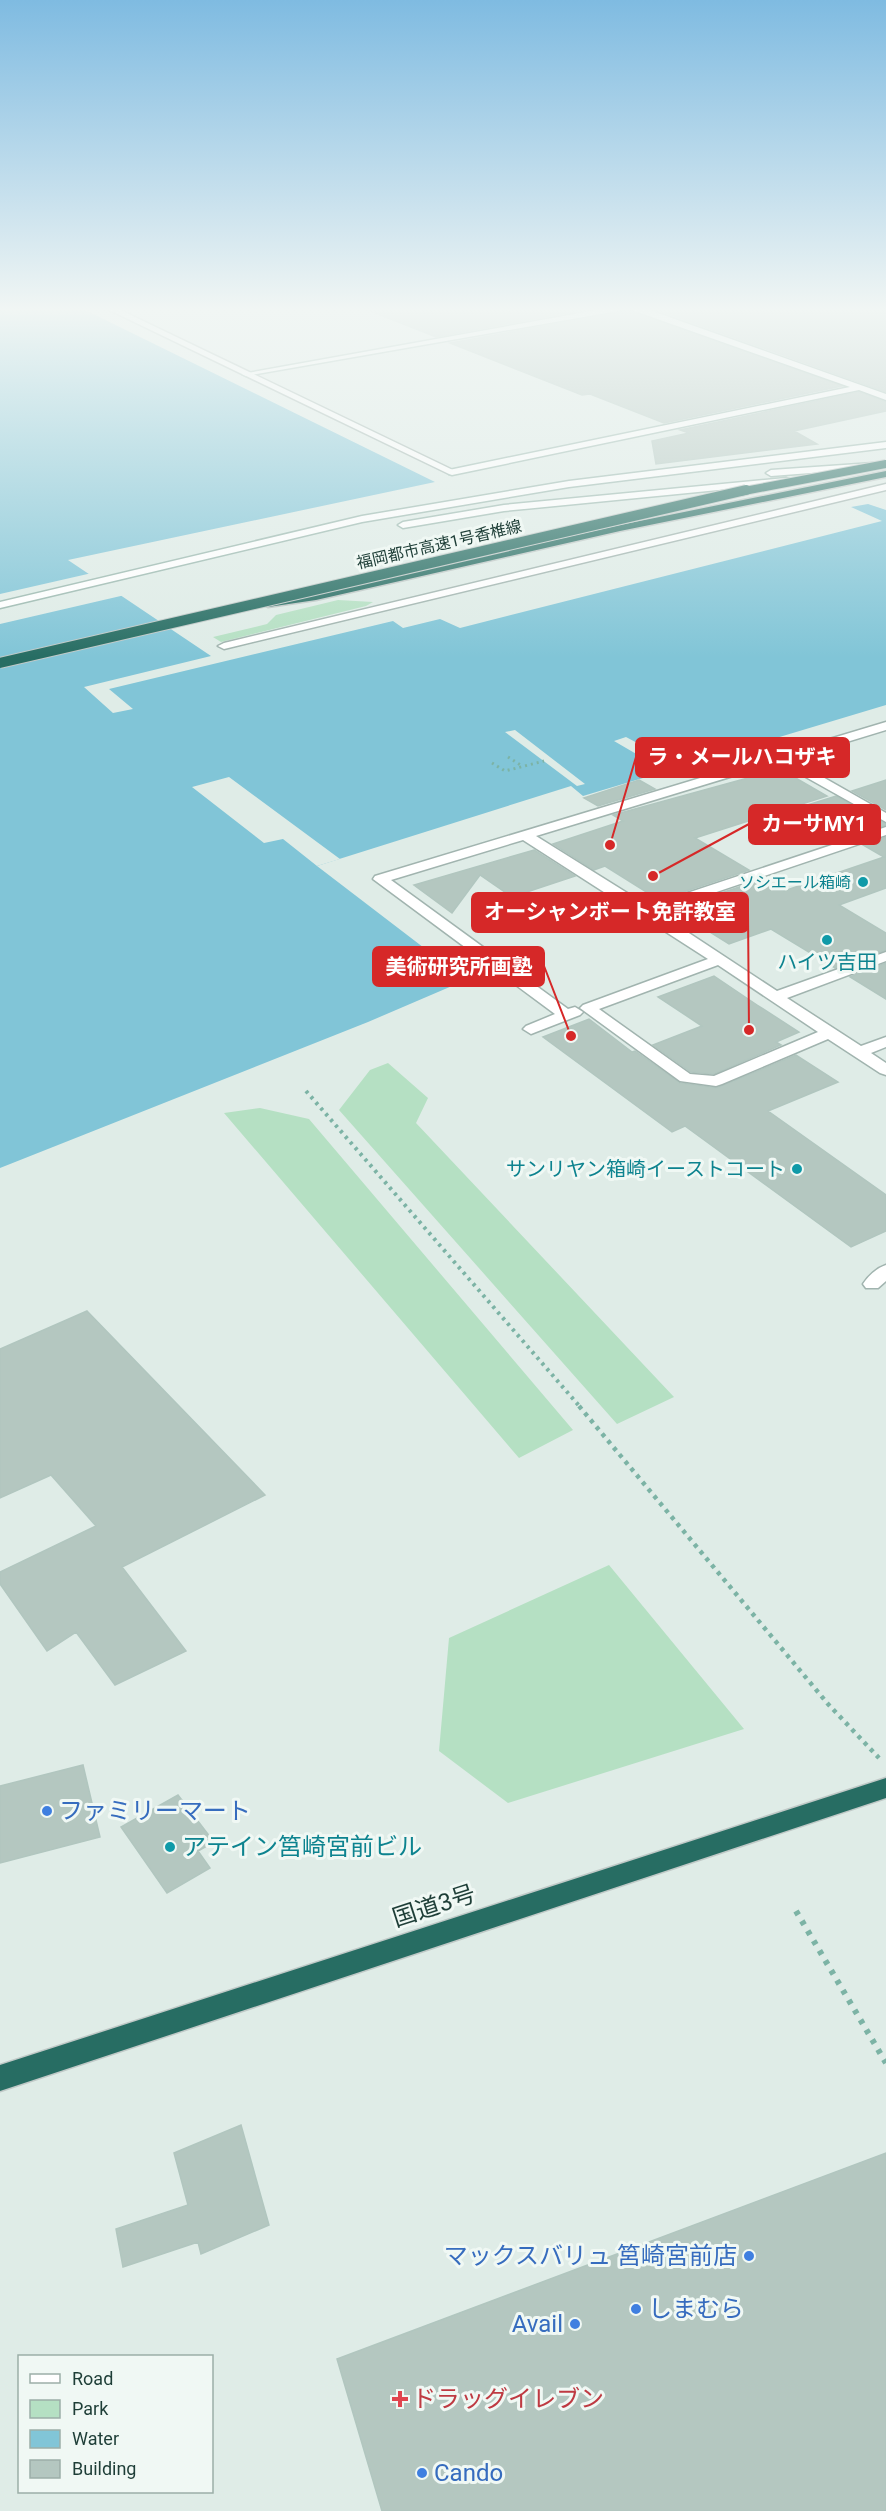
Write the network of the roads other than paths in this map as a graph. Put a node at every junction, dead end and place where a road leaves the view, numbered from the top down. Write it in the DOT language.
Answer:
graph roads {
  1 [pos="349,423"];
  2 [pos="689,423"];
  3 [pos="886,445"];
  4 [pos="886,458"];
  5 [pos="886,464"];
  6 [pos="886,474"];
  7 [pos="886,487"];
  8 [pos="393,526"];
  9 [pos="351,533"];
  10 [pos="0,605"];
  11 [pos="217,611"];
  12 [pos="0,615"];
  13 [pos="224,646"];
  14 [pos="0,654"];
  15 [pos="0,663"];
  16 [pos="886,726"];
  17 [pos="780,758"];
  18 [pos="886,818"];
  19 [pos="886,831"];
  20 [pos="525,835"];
  21 [pos="646,911"];
  22 [pos="886,956"];
  23 [pos="718,960"];
  24 [pos="775,997"];
  25 [pos="588,1008"];
  26 [pos="566,1015"];
  27 [pos="531,1029"];
  28 [pos="828,1033"];
  29 [pos="886,1042"];
  30 [pos="860,1052"];
  31 [pos="886,1070"];
  32 [pos="886,1271"];
  33 [pos="872,1284"];
  34 [pos="886,1788"];
  35 [pos="0,2078"];
  1 -- 2 [label="street"];
  3 -- 10 [label="street"];
  4 -- 14 [label="highway, 福岡都市高速1号香椎線"];
  5 -- 8 [label="street"];
  5 -- 11 [label="highway, 福岡都市高速1号香椎線, bridge"];
  6 -- 11 [label="highway, bridge"];
  7 -- 13 [label="street"];
  9 -- 12 [label="street"];
  11 -- 15 [label="highway, 福岡都市高速1号香椎線, bridge"];
  16 -- 17 [label="street"];
  17 -- 18 [label="street"];
  17 -- 20 [label="street"];
  19 -- 21 [label="street"];
  20 -- 21 [label="street"];
  20 -- 26 [label="street"];
  21 -- 23 [label="street"];
  22 -- 24 [label="street"];
  23 -- 24 [label="street"];
  23 -- 25 [label="street"];
  24 -- 28 [label="street"];
  25 -- 26 [label="street"];
  25 -- 28 [label="street"];
  26 -- 27 [label="street"];
  28 -- 30 [label="street"];
  29 -- 30 [label="street"];
  30 -- 31 [label="street"];
  32 -- 33 [label="street"];
  34 -- 35 [label="highway, 国道3号"];
}
